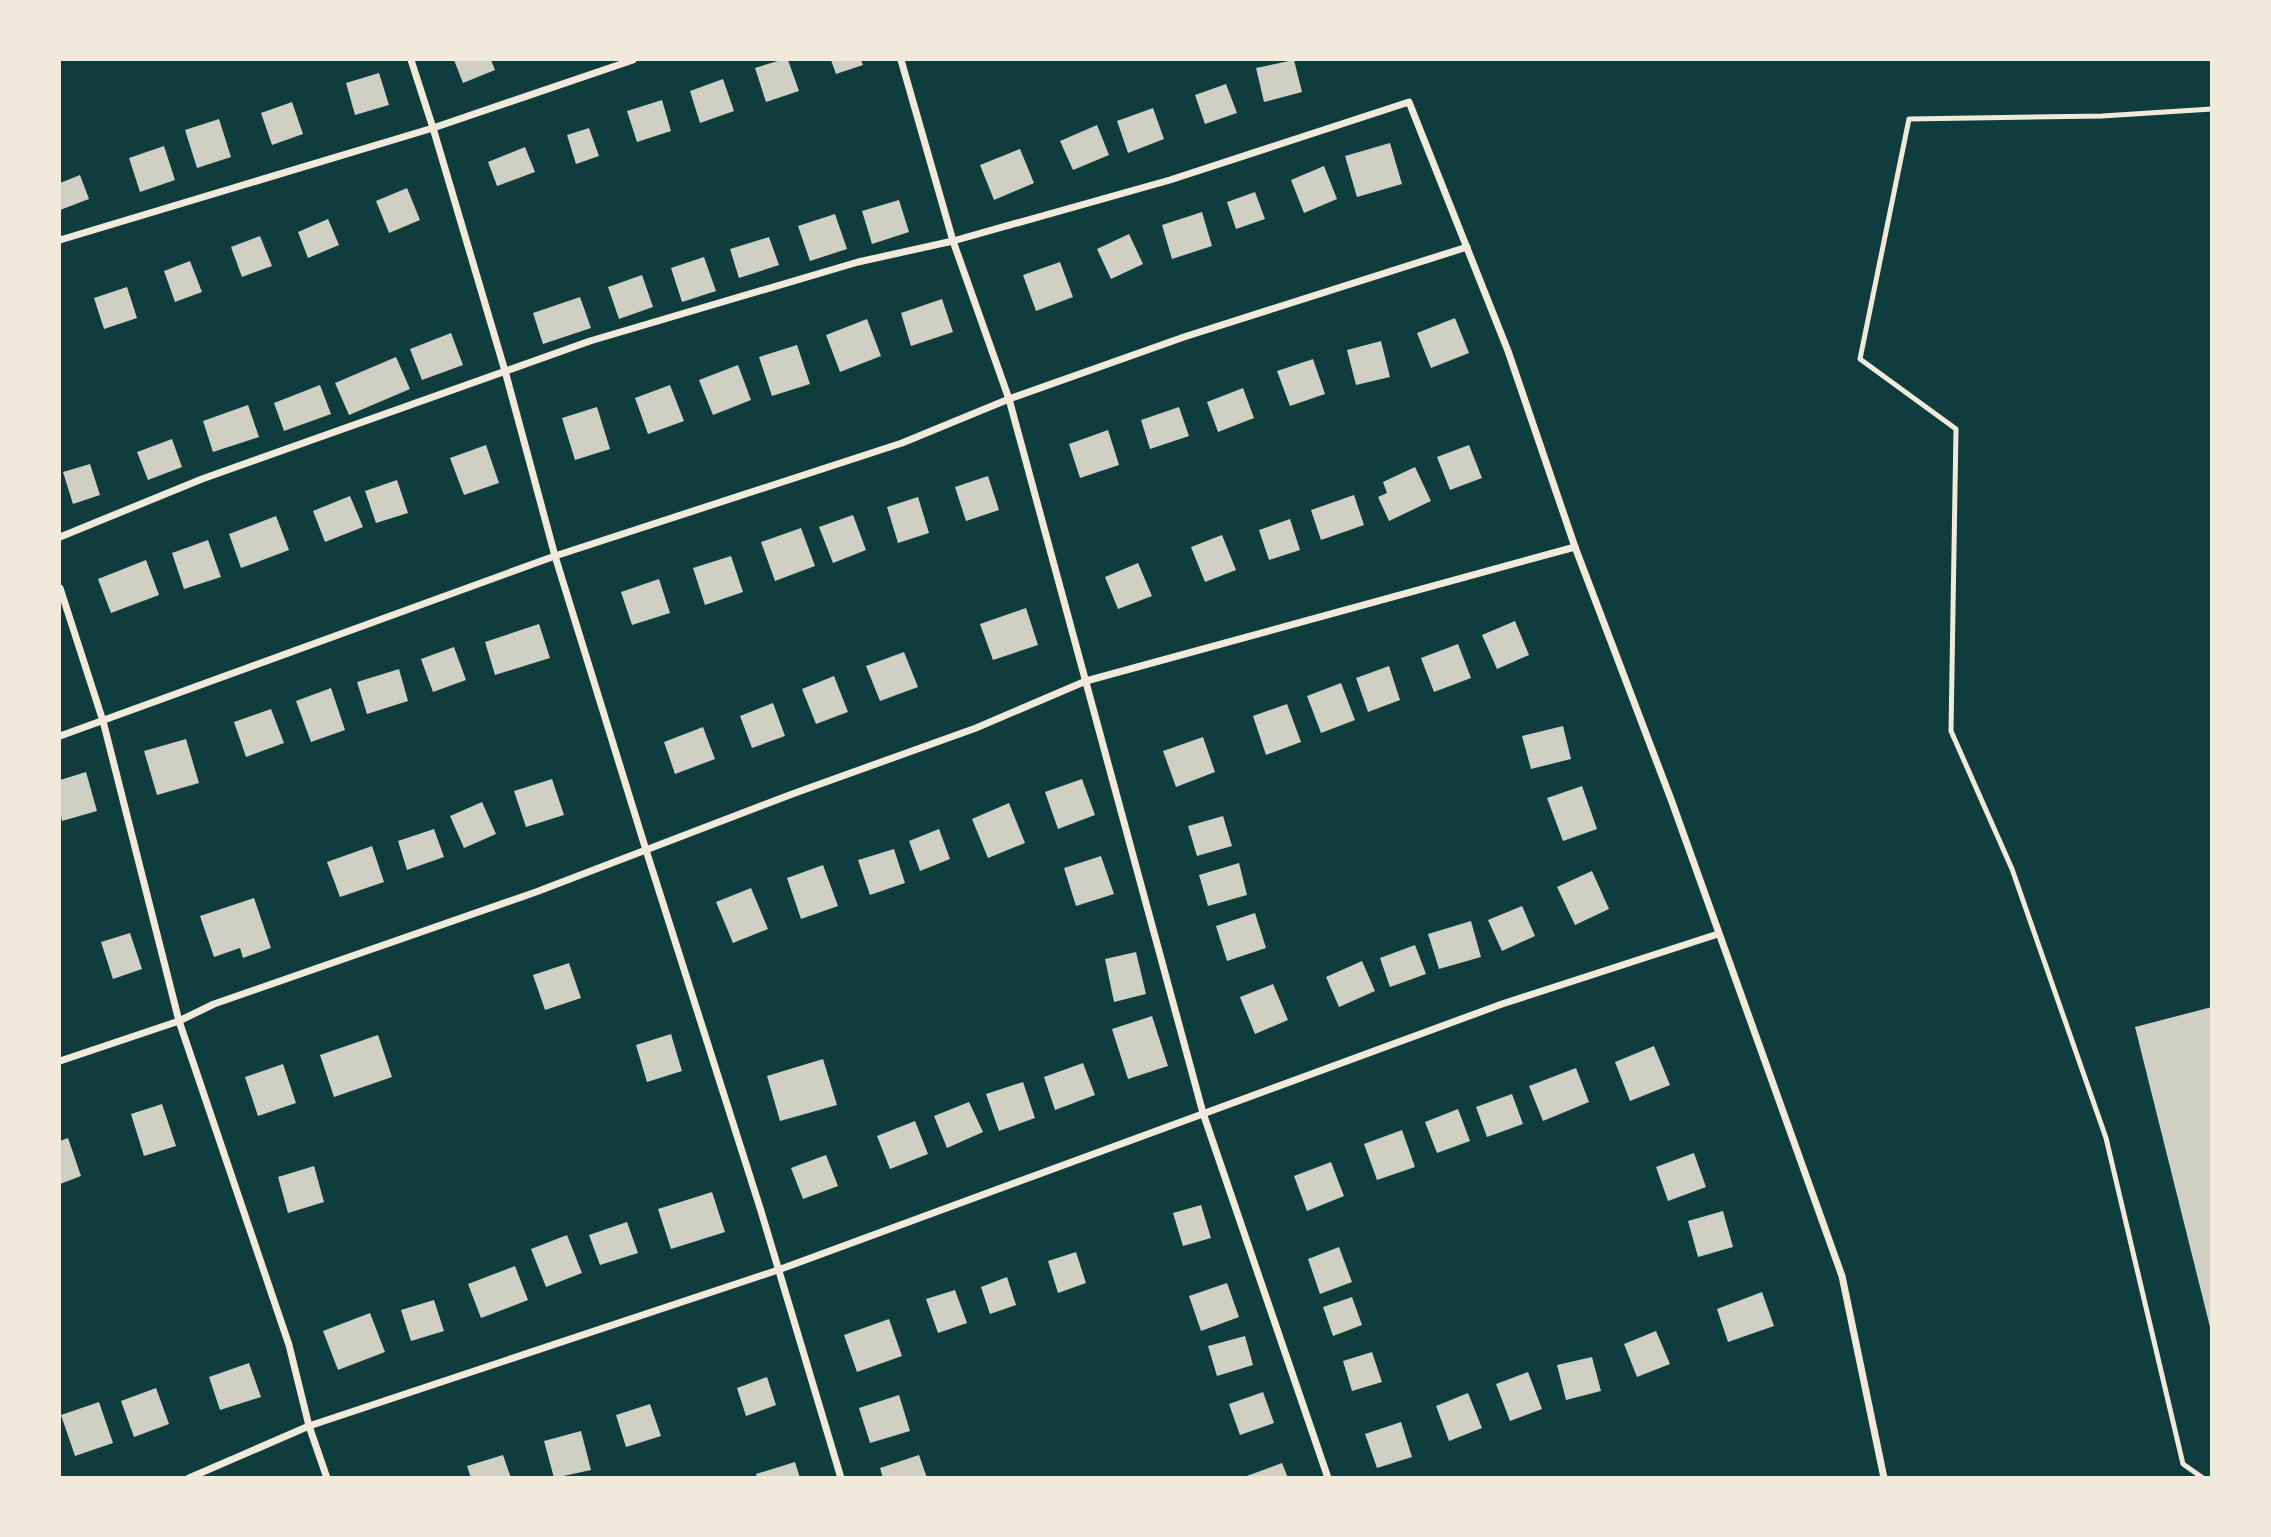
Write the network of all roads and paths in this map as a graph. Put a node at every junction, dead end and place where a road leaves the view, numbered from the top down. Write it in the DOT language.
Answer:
graph roads {
  1 [pos="411,60"];
  2 [pos="633,60"];
  3 [pos="901,60"];
  4 [pos="2211,109"];
  5 [pos="433,128"];
  6 [pos="60,240"];
  7 [pos="953,241"];
  8 [pos="1467,247"];
  9 [pos="505,370"];
  10 [pos="1009,399"];
  11 [pos="60,537"];
  12 [pos="1574,547"];
  13 [pos="555,556"];
  14 [pos="60,588"];
  15 [pos="1086,681"];
  16 [pos="103,721"];
  17 [pos="60,736"];
  18 [pos="646,850"];
  19 [pos="1718,934"];
  20 [pos="178,1021"];
  21 [pos="60,1061"];
  22 [pos="1203,1112"];
  23 [pos="778,1269"];
  24 [pos="309,1426"];
  25 [pos="189,1478"];
  26 [pos="327,1478"];
  27 [pos="841,1478"];
  28 [pos="1328,1478"];
  29 [pos="1884,1478"];
  30 [pos="2203,1478"];
  1 -- 5 [label="street"];
  2 -- 5 [label="street"];
  3 -- 7 [label="street"];
  4 -- 30 [label="lane"];
  5 -- 6 [label="street"];
  5 -- 9 [label="street"];
  7 -- 8 [label="street"];
  7 -- 9 [label="street"];
  7 -- 10 [label="street"];
  8 -- 10 [label="street"];
  8 -- 12 [label="street"];
  9 -- 11 [label="street"];
  9 -- 13 [label="street"];
  10 -- 13 [label="street"];
  10 -- 15 [label="street"];
  12 -- 15 [label="street"];
  12 -- 19 [label="street"];
  13 -- 16 [label="street"];
  13 -- 18 [label="street"];
  14 -- 16 [label="street"];
  15 -- 18 [label="street"];
  15 -- 22 [label="street"];
  16 -- 17 [label="street"];
  16 -- 20 [label="street"];
  18 -- 20 [label="street"];
  18 -- 23 [label="street"];
  19 -- 22 [label="street"];
  19 -- 29 [label="street"];
  20 -- 21 [label="street"];
  20 -- 24 [label="street"];
  22 -- 23 [label="street"];
  22 -- 28 [label="street"];
  23 -- 24 [label="street"];
  23 -- 27 [label="street"];
  24 -- 25 [label="street"];
  24 -- 26 [label="street"];
}
